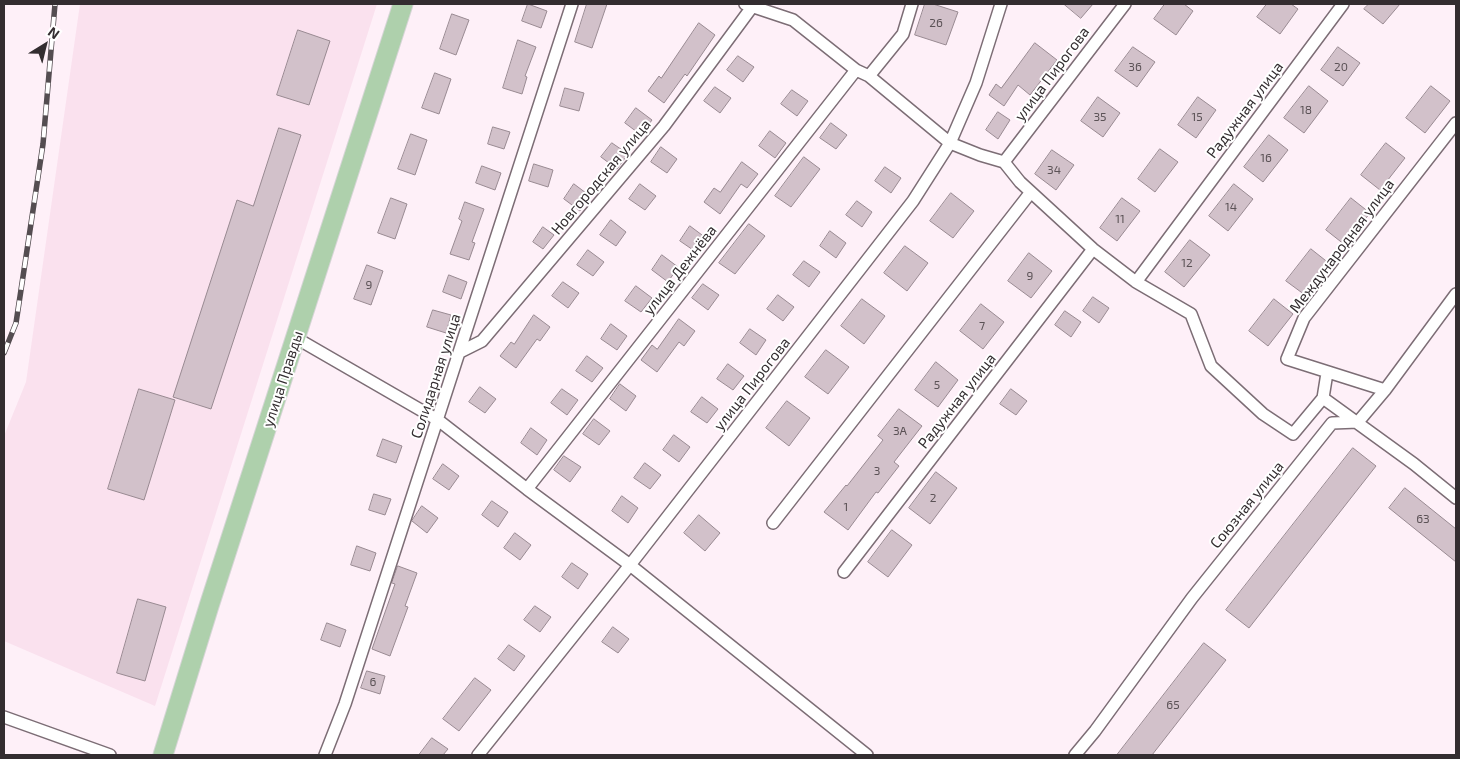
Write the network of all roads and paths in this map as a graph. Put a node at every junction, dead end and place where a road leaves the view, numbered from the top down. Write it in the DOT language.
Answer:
graph roads {
  1 [pos="403,4"];
  2 [pos="572,4"];
  3 [pos="912,4"];
  4 [pos="1001,4"];
  5 [pos="1125,4"];
  6 [pos="1343,4"];
  7 [pos="748,5"];
  8 [pos="856,70"];
  9 [pos="869,76"];
  10 [pos="1456,122"];
  11 [pos="950,143"];
  12 [pos="1004,162"];
  13 [pos="1031,192"];
  14 [pos="1093,249"];
  15 [pos="1136,282"];
  16 [pos="1456,294"];
  17 [pos="296,338"];
  18 [pos="460,352"];
  19 [pos="1327,373"];
  20 [pos="1385,390"];
  21 [pos="1323,398"];
  22 [pos="438,420"];
  23 [pos="1358,422"];
  24 [pos="527,489"];
  25 [pos="1456,498"];
  26 [pos="773,523"];
  27 [pos="630,565"];
  28 [pos="844,572"];
  29 [pos="4,717"];
  30 [pos="110,755"];
  31 [pos="163,755"];
  32 [pos="325,755"];
  33 [pos="478,755"];
  34 [pos="867,755"];
  35 [pos="1075,755"];
  1 -- 17 [label="main road, улица Правды"];
  2 -- 18 [label="street, Солидарная улица"];
  3 -- 9 [label="street"];
  4 -- 11 [label="street, улица Пирогова"];
  5 -- 12 [label="street, улица Пирогова"];
  6 -- 15 [label="street, Радужная улица"];
  7 -- 8 [label="street"];
  7 -- 18 [label="street, Новгородская улица"];
  8 -- 9 [label="street"];
  8 -- 24 [label="street, улица Дежнёва"];
  9 -- 11 [label="street"];
  10 -- 19 [label="street, Международная улица"];
  11 -- 12 [label="street"];
  11 -- 27 [label="street, улица Пирогова"];
  12 -- 13 [label="street"];
  13 -- 14 [label="street"];
  13 -- 26 [label="street"];
  14 -- 15 [label="street"];
  14 -- 28 [label="street, Радужная улица"];
  15 -- 21 [label="street"];
  16 -- 20 [label="street"];
  17 -- 22 [label="street"];
  17 -- 31 [label="main road, улица Правды"];
  18 -- 22 [label="street, Солидарная улица"];
  19 -- 20 [label="street, Международная улица"];
  19 -- 21 [label="street"];
  20 -- 23 [label="street"];
  21 -- 23 [label="street"];
  22 -- 24 [label="street"];
  22 -- 32 [label="street, Солидарная улица"];
  23 -- 25 [label="street"];
  23 -- 35 [label="street, Союзная улица"];
  24 -- 27 [label="street"];
  27 -- 33 [label="street, улица Пирогова"];
  27 -- 34 [label="street"];
  29 -- 30 [label="street"];
}
